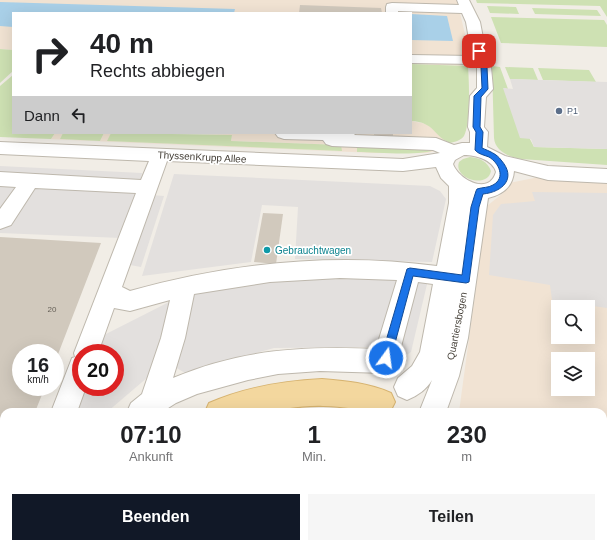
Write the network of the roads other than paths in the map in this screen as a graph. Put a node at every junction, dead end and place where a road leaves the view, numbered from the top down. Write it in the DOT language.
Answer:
graph roads {
  1 [pos="463,4"];
  2 [pos="392,12"];
  3 [pos="412,59"];
  4 [pos="472,60"];
  5 [pos="310,134"];
  6 [pos="339,137"];
  7 [pos="479,141"];
  8 [pos="0,148"];
  9 [pos="160,155"];
  10 [pos="450,163"];
  11 [pos="502,170"];
  12 [pos="607,176"];
  13 [pos="0,179"];
  14 [pos="30,181"];
  15 [pos="147,187"];
  16 [pos="480,191"];
  17 [pos="0,221"];
  18 [pos="410,272"];
  19 [pos="456,278"];
  20 [pos="184,286"];
  21 [pos="109,291"];
  22 [pos="130,301"];
  23 [pos="98,322"];
  24 [pos="89,344"];
  25 [pos="163,369"];
  26 [pos="184,386"];
  27 [pos="407,387"];
  28 [pos="72,391"];
  29 [pos="146,406"];
  30 [pos="382,407"];
  31 [pos="66,408"];
  32 [pos="226,408"];
  33 [pos="432,408"];
  34 [pos="434,408"];
  1 -- 2 [label="street"];
  1 -- 7 [label="street"];
  3 -- 4 [label="street"];
  5 -- 6 [label="street"];
  6 -- 10 [label="street"];
  7 -- 10 [label="street"];
  7 -- 11 [label="street"];
  8 -- 9 [label="street, ThyssenKrupp Allee"];
  9 -- 10 [label="street, ThyssenKrupp Allee"];
  9 -- 15 [label="street"];
  10 -- 16 [label="street"];
  10 -- 19 [label="street, Quartiersbogen"];
  11 -- 12 [label="street"];
  11 -- 16 [label="street"];
  13 -- 14 [label="street"];
  14 -- 15 [label="street"];
  14 -- 17 [label="street"];
  15 -- 21 [label="street"];
  16 -- 19 [label="street, Quartiersbogen"];
  18 -- 19 [label="street"];
  18 -- 20 [label="street"];
  18 -- 26 [label="street"];
  19 -- 27 [label="street, Quartiersbogen"];
  19 -- 34 [label="street, Quartiersbogen"];
  20 -- 22 [label="street"];
  20 -- 25 [label="street"];
  21 -- 22 [label="street"];
  21 -- 23 [label="street"];
  22 -- 23 [label="street"];
  23 -- 24 [label="street"];
  25 -- 26 [label="street"];
  25 -- 29 [label="street"];
  26 -- 29 [label="street"];
  27 -- 30 [label="street"];
  27 -- 33 [label="street"];
  28 -- 31 [label="street"];
  30 -- 32 [label="main road"];
}
